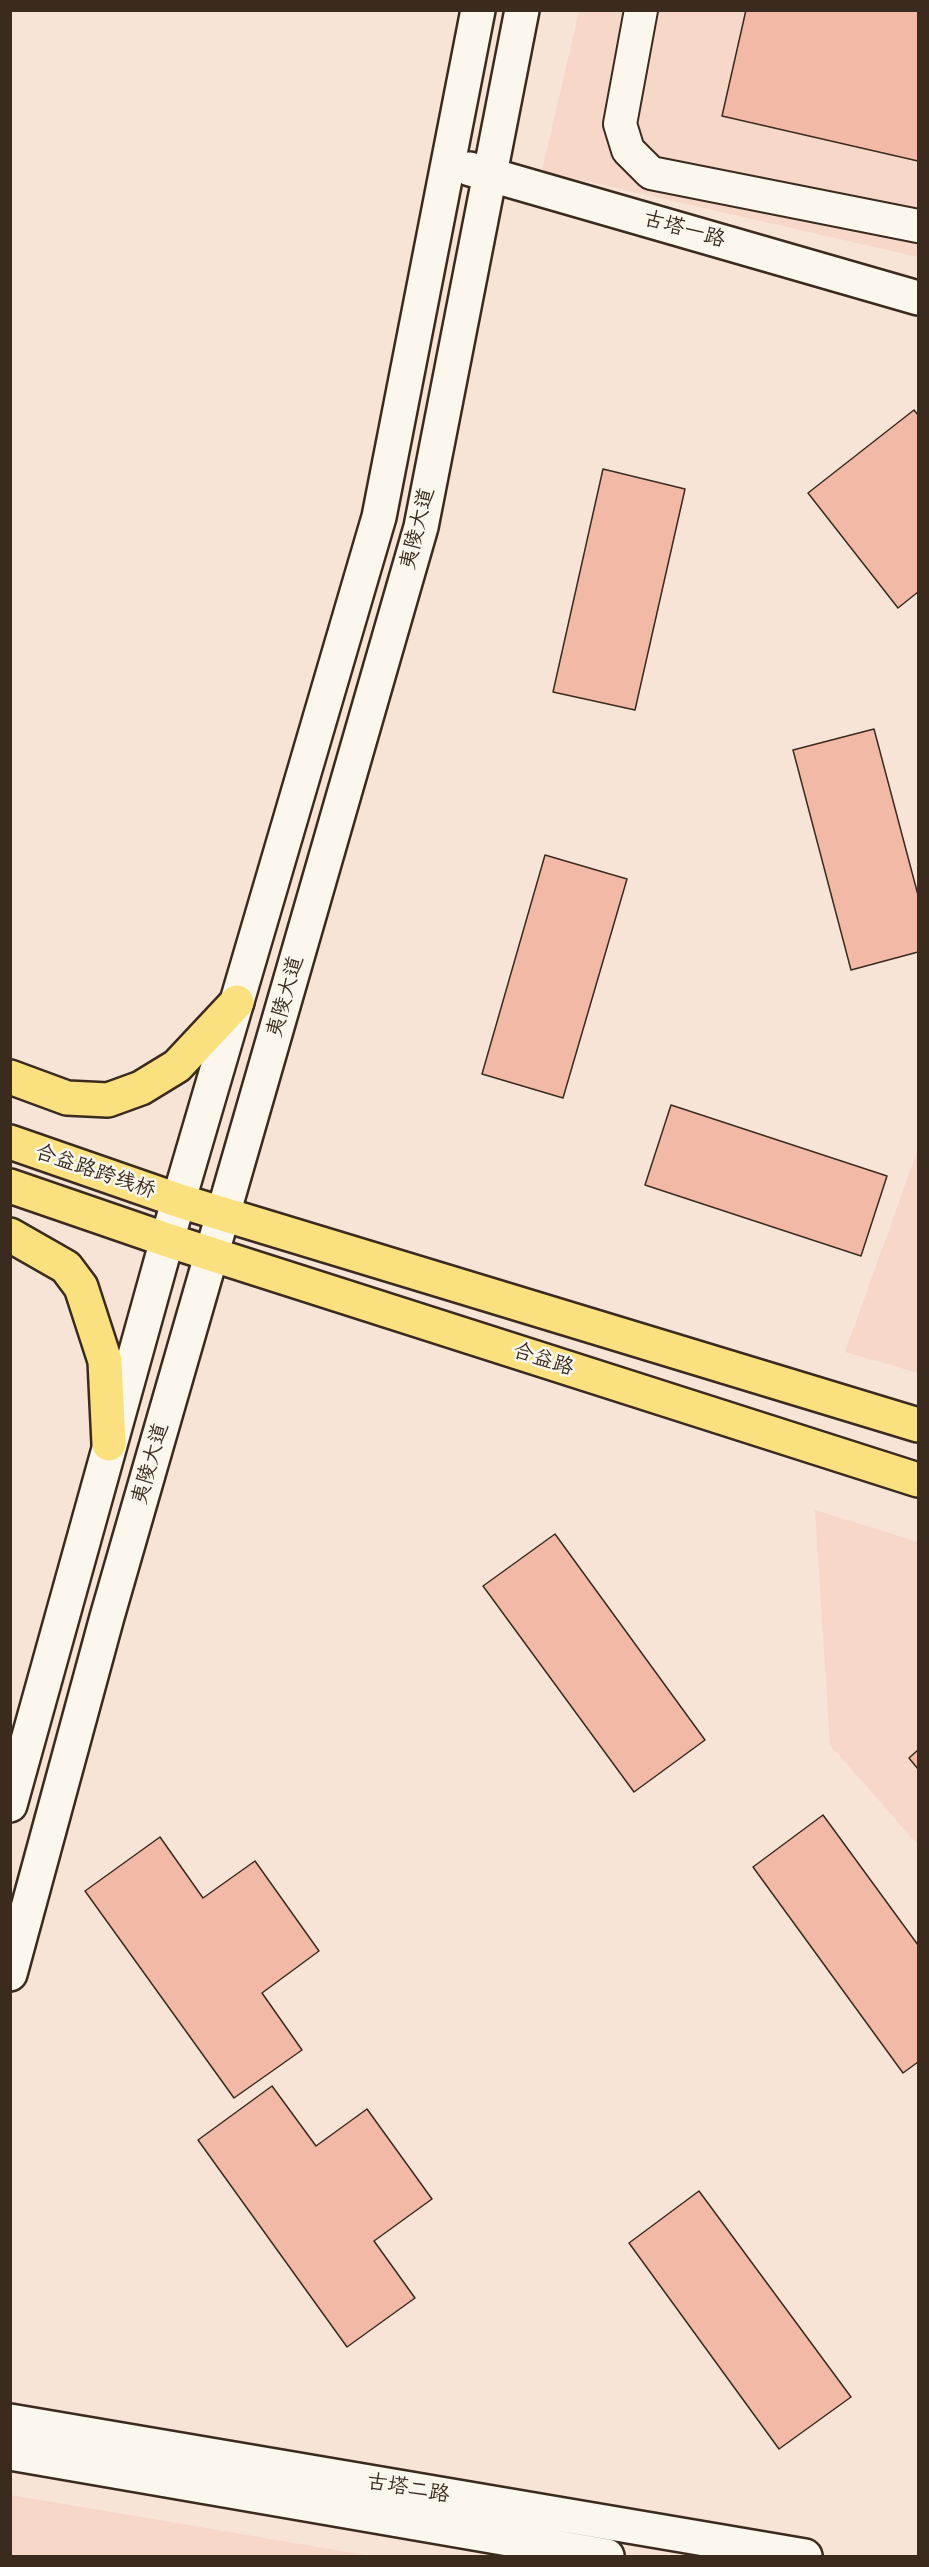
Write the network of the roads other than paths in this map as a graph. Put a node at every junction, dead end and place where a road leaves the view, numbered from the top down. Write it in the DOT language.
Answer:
graph roads {
  1 [pos="478,10"];
  2 [pos="522,10"];
  3 [pos="641,10"];
  4 [pos="450,163"];
  5 [pos="492,175"];
  6 [pos="918,226"];
  7 [pos="918,297"];
  8 [pos="237,1002"];
  9 [pos="10,1077"];
  10 [pos="10,1142"];
  11 [pos="10,1186"];
  12 [pos="180,1201"];
  13 [pos="223,1214"];
  14 [pos="10,1235"];
  15 [pos="167,1240"];
  16 [pos="211,1254"];
  17 [pos="918,1425"];
  18 [pos="109,1444"];
  19 [pos="918,1480"];
  20 [pos="10,1804"];
  21 [pos="10,1974"];
  22 [pos="10,2421"];
  23 [pos="10,2453"];
  24 [pos="607,2556"];
  25 [pos="805,2556"];
  1 -- 4 [label="main road, 夷陵大道"];
  2 -- 5 [label="main road, 夷陵大道"];
  3 -- 6 [label="street"];
  4 -- 5 [label="main road, 古塔一路"];
  4 -- 8 [label="main road, 夷陵大道"];
  5 -- 7 [label="main road, 古塔一路"];
  5 -- 13 [label="main road, 夷陵大道"];
  8 -- 9 [label="main road"];
  8 -- 12 [label="main road, 夷陵大道"];
  10 -- 12 [label="main road, 合益路跨线桥"];
  11 -- 15 [label="main road, 合益路跨线桥"];
  12 -- 13 [label="main road"];
  12 -- 15 [label="main road, 夷陵大道"];
  13 -- 16 [label="main road, 夷陵大道"];
  13 -- 17 [label="main road"];
  14 -- 18 [label="main road"];
  15 -- 16 [label="main road, 合益路"];
  15 -- 18 [label="main road, 夷陵大道"];
  16 -- 19 [label="main road, 合益路"];
  16 -- 21 [label="main road, 夷陵大道"];
  18 -- 20 [label="main road, 夷陵大道"];
  22 -- 25 [label="main road, 古塔二路"];
  23 -- 24 [label="main road, 古塔二路"];
}
